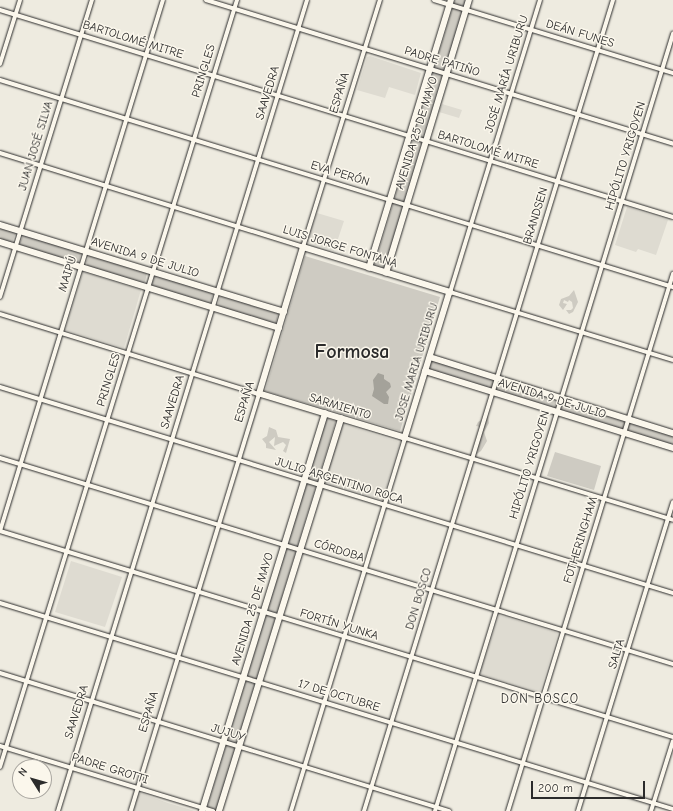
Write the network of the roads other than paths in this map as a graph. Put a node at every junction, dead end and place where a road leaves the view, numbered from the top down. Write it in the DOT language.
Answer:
graph roads {
  1 [pos="20,0"];
  2 [pos="92,0"];
  3 [pos="163,0"];
  4 [pos="206,0"];
  5 [pos="237,0"];
  6 [pos="307,0"];
  7 [pos="380,0"];
  8 [pos="434,0"];
  9 [pos="469,0"];
  10 [pos="540,0"];
  11 [pos="613,0"];
  12 [pos="451,2"];
  13 [pos="234,9"];
  14 [pos="0,10"];
  15 [pos="466,10"];
  16 [pos="15,14"];
  17 [pos="299,28"];
  18 [pos="531,30"];
  19 [pos="673,34"];
  20 [pos="81,35"];
  21 [pos="365,48"];
  22 [pos="598,50"];
  23 [pos="146,55"];
  24 [pos="0,64"];
  25 [pos="430,69"];
  26 [pos="662,70"];
  27 [pos="673,73"];
  28 [pos="447,74"];
  29 [pos="213,75"];
  30 [pos="0,80"];
  31 [pos="512,94"];
  32 [pos="278,95"];
  33 [pos="61,99"];
  34 [pos="578,114"];
  35 [pos="344,116"];
  36 [pos="126,119"];
  37 [pos="643,134"];
  38 [pos="410,136"];
  39 [pos="193,140"];
  40 [pos="426,141"];
  41 [pos="673,144"];
  42 [pos="0,153"];
  43 [pos="258,159"];
  44 [pos="490,161"];
  45 [pos="40,166"];
  46 [pos="325,180"];
  47 [pos="557,181"];
  48 [pos="106,186"];
  49 [pos="390,200"];
  50 [pos="622,201"];
  51 [pos="407,205"];
  52 [pos="172,207"];
  53 [pos="673,217"];
  54 [pos="0,225"];
  55 [pos="471,225"];
  56 [pos="237,226"];
  57 [pos="20,231"];
  58 [pos="0,242"];
  59 [pos="16,246"];
  60 [pos="538,246"];
  61 [pos="303,247"];
  62 [pos="86,252"];
  63 [pos="81,266"];
  64 [pos="603,266"];
  65 [pos="369,268"];
  66 [pos="152,272"];
  67 [pos="386,273"];
  68 [pos="673,274"];
  69 [pos="148,287"];
  70 [pos="671,287"];
  71 [pos="217,292"];
  72 [pos="450,292"];
  73 [pos="0,297"];
  74 [pos="212,307"];
  75 [pos="284,312"];
  76 [pos="517,313"];
  77 [pos="0,314"];
  78 [pos="279,328"];
  79 [pos="581,332"];
  80 [pos="61,333"];
  81 [pos="128,353"];
  82 [pos="648,353"];
  83 [pos="430,357"];
  84 [pos="673,360"];
  85 [pos="425,372"];
  86 [pos="192,373"];
  87 [pos="497,378"];
  88 [pos="0,387"];
  89 [pos="493,392"];
  90 [pos="259,394"];
  91 [pos="561,398"];
  92 [pos="40,400"];
  93 [pos="557,412"];
  94 [pos="325,414"];
  95 [pos="341,418"];
  96 [pos="628,419"];
  97 [pos="108,420"];
  98 [pos="624,433"];
  99 [pos="673,433"];
  100 [pos="405,438"];
  101 [pos="172,440"];
  102 [pos="673,448"];
  103 [pos="0,458"];
  104 [pos="472,459"];
  105 [pos="238,460"];
  106 [pos="21,464"];
  107 [pos="537,478"];
  108 [pos="304,481"];
  109 [pos="88,484"];
  110 [pos="320,486"];
  111 [pos="603,499"];
  112 [pos="673,502"];
  113 [pos="152,504"];
  114 [pos="385,505"];
  115 [pos="668,518"];
  116 [pos="673,520"];
  117 [pos="218,524"];
  118 [pos="452,526"];
  119 [pos="0,531"];
  120 [pos="284,545"];
  121 [pos="516,546"];
  122 [pos="301,550"];
  123 [pos="67,552"];
  124 [pos="583,566"];
  125 [pos="365,570"];
  126 [pos="132,571"];
  127 [pos="648,586"];
  128 [pos="432,590"];
  129 [pos="198,592"];
  130 [pos="673,593"];
  131 [pos="0,603"];
  132 [pos="496,610"];
  133 [pos="264,612"];
  134 [pos="280,616"];
  135 [pos="47,617"];
  136 [pos="563,631"];
  137 [pos="111,637"];
  138 [pos="344,637"];
  139 [pos="628,651"];
  140 [pos="178,657"];
  141 [pos="411,658"];
  142 [pos="673,664"];
  143 [pos="0,673"];
  144 [pos="243,677"];
  145 [pos="476,677"];
  146 [pos="27,681"];
  147 [pos="259,682"];
  148 [pos="543,697"];
  149 [pos="91,702"];
  150 [pos="324,702"];
  151 [pos="608,716"];
  152 [pos="158,722"];
  153 [pos="391,723"];
  154 [pos="673,737"];
  155 [pos="673,741"];
  156 [pos="223,742"];
  157 [pos="456,742"];
  158 [pos="0,746"];
  159 [pos="239,747"];
  160 [pos="6,748"];
  161 [pos="523,763"];
  162 [pos="0,766"];
  163 [pos="304,766"];
  164 [pos="71,768"];
  165 [pos="587,782"];
  166 [pos="371,787"];
  167 [pos="138,788"];
  168 [pos="654,802"];
  169 [pos="673,808"];
  170 [pos="202,809"];
  171 [pos="435,809"];
  172 [pos="58,811"];
  173 [pos="131,811"];
  174 [pos="213,811"];
  175 [pos="219,811"];
  176 [pos="290,811"];
  177 [pos="364,811"];
  178 [pos="450,811"];
  179 [pos="508,811"];
  180 [pos="578,811"];
  181 [pos="651,811"];
  1 -- 16 [label="street"];
  2 -- 20 [label="street, JUAN JOSÉ SILVA"];
  3 -- 23 [label="street, MAIPÚ"];
  4 -- 13 [label="street, PADRE PATIÑO"];
  5 -- 13 [label="street, PRINGLES"];
  6 -- 17 [label="street, SAAVEDRA"];
  7 -- 21 [label="street, ESPAÑA"];
  8 -- 12 [label="street, DEÁN FUNES"];
  9 -- 15 [label="main road, AVENIDA 25 DE MAYO"];
  10 -- 18 [label="street, JOSÉ MARÍA URIBURU"];
  11 -- 22 [label="street, BRANDSEN"];
  12 -- 15 [label="street, DEÁN FUNES"];
  12 -- 25 [label="main road, AVENIDA 25 DE MAYO"];
  13 -- 17 [label="street, PADRE PATIÑO"];
  13 -- 29 [label="street, PRINGLES"];
  14 -- 16 [label="street, BARTOLOMÉ MITRE"];
  15 -- 18 [label="street, DEÁN FUNES"];
  15 -- 28 [label="main road, AVENIDA 25 DE MAYO"];
  16 -- 20 [label="street, BARTOLOMÉ MITRE"];
  16 -- 24 [label="street"];
  17 -- 21 [label="street, PADRE PATIÑO"];
  17 -- 32 [label="street, SAAVEDRA"];
  18 -- 22 [label="street, DEÁN FUNES"];
  18 -- 31 [label="street, JOSÉ MARÍA URIBURU"];
  19 -- 26 [label="street, HIPÓLITO YRIGOYEN"];
  20 -- 23 [label="street, BARTOLOMÉ MITRE"];
  20 -- 33 [label="street, JUAN JOSÉ SILVA"];
  21 -- 25 [label="street, PADRE PATIÑO"];
  21 -- 35 [label="street, ESPAÑA"];
  22 -- 26 [label="street, DEÁN FUNES"];
  22 -- 34 [label="street, BRANDSEN"];
  23 -- 29 [label="street, BARTOLOMÉ MITRE"];
  23 -- 36 [label="street, MAIPÚ"];
  25 -- 28 [label="street, PADRE PATIÑO"];
  25 -- 38 [label="main road, AVENIDA 25 DE MAYO"];
  26 -- 27 [label="street, DEÁN FUNES"];
  26 -- 37 [label="street, HIPÓLITO YRIGOYEN"];
  28 -- 31 [label="street, PADRE PATIÑO"];
  28 -- 40 [label="main road, AVENIDA 25 DE MAYO"];
  29 -- 32 [label="street, BARTOLOMÉ MITRE"];
  29 -- 39 [label="street, PRINGLES"];
  30 -- 33 [label="street, EVA PERÓN"];
  31 -- 34 [label="street, PADRE PATIÑO"];
  31 -- 44 [label="street, JOSÉ MARÍA URIBURU"];
  32 -- 35 [label="street, BARTOLOMÉ MITRE"];
  32 -- 43 [label="street, SAAVEDRA"];
  33 -- 36 [label="street, EVA PERÓN"];
  33 -- 45 [label="street, JUAN JOSÉ SILVA"];
  34 -- 37 [label="street, PADRE PATIÑO"];
  34 -- 47 [label="street, BRANDSEN"];
  35 -- 38 [label="street, BARTOLOMÉ MITRE"];
  35 -- 46 [label="street, ESPAÑA"];
  36 -- 39 [label="street, EVA PERÓN"];
  36 -- 48 [label="street, MAIPÚ"];
  37 -- 41 [label="street, PADRE PATIÑO"];
  37 -- 50 [label="street, HIPÓLITO YRIGOYEN"];
  38 -- 40 [label="street, BARTOLOMÉ MITRE"];
  38 -- 49 [label="main road, AVENIDA 25 DE MAYO"];
  39 -- 43 [label="street, EVA PERÓN"];
  39 -- 52 [label="street, PRINGLES"];
  40 -- 44 [label="street, BARTOLOMÉ MITRE"];
  40 -- 51 [label="main road, AVENIDA 25 DE MAYO"];
  42 -- 45 [label="street, LUIS JORGE FONTANA"];
  43 -- 46 [label="street, EVA PERÓN"];
  43 -- 56 [label="street, SAAVEDRA"];
  44 -- 47 [label="street, BARTOLOMÉ MITRE"];
  44 -- 55 [label="street, JOSÉ MARÍA URIBURU"];
  45 -- 48 [label="street, LUIS JORGE FONTANA"];
  45 -- 57 [label="street, JUAN JOSÉ SILVA"];
  46 -- 49 [label="street, EVA PERÓN"];
  46 -- 61 [label="street, ESPAÑA"];
  47 -- 50 [label="street, BARTOLOMÉ MITRE"];
  47 -- 60 [label="street, BRANDSEN"];
  48 -- 52 [label="street, LUIS JORGE FONTANA"];
  48 -- 62 [label="street, MAIPÚ"];
  49 -- 51 [label="street, EVA PERÓN"];
  49 -- 65 [label="main road, AVENIDA 25 DE MAYO"];
  50 -- 53 [label="street, BARTOLOMÉ MITRE"];
  50 -- 64 [label="street, HIPÓLITO YRIGOYEN"];
  51 -- 55 [label="street, EVA PERÓN"];
  51 -- 67 [label="main road, AVENIDA 25 DE MAYO"];
  52 -- 56 [label="street, LUIS JORGE FONTANA"];
  52 -- 66 [label="street, PRINGLES"];
  54 -- 57 [label="main road, AVENIDA 9 DE JULIO"];
  55 -- 60 [label="street, EVA PERÓN"];
  55 -- 72 [label="street, JOSÉ MARÍA URIBURU"];
  56 -- 61 [label="street, LUIS JORGE FONTANA"];
  56 -- 71 [label="street, SAAVEDRA"];
  57 -- 59 [label="street, JUAN JOSÉ SILVA"];
  57 -- 62 [label="main road, AVENIDA 9 DE JULIO"];
  58 -- 59 [label="main road"];
  59 -- 63 [label="main road"];
  59 -- 73 [label="street, JUAN JOSÉ SILVA"];
  60 -- 64 [label="street, EVA PERÓN"];
  60 -- 76 [label="street, BRANDSEN"];
  61 -- 65 [label="main road, LUIS JORGE FONTANA"];
  61 -- 75 [label="main road, ESPAÑA"];
  62 -- 63 [label="street, MAIPÚ"];
  62 -- 66 [label="main road, AVENIDA 9 DE JULIO"];
  63 -- 69 [label="main road"];
  63 -- 80 [label="street, MAIPÚ"];
  64 -- 70 [label="street, EVA PERÓN"];
  64 -- 79 [label="street, HIPÓLITO YRIGOYEN"];
  65 -- 67 [label="main road, LUIS JORGE FONTANA"];
  66 -- 69 [label="street, PRINGLES"];
  66 -- 71 [label="main road, AVENIDA 9 DE JULIO"];
  67 -- 72 [label="main road, LUIS JORGE FONTANA"];
  68 -- 70 [label="street, FOTHERINGHAM"];
  69 -- 74 [label="main road"];
  69 -- 81 [label="street, PRINGLES"];
  70 -- 82 [label="street, FOTHERINGHAM"];
  71 -- 74 [label="street, SAAVEDRA"];
  71 -- 75 [label="main road, AVENIDA 9 DE JULIO"];
  72 -- 76 [label="street, LUIS JORGE FONTANA"];
  72 -- 83 [label="main road, JOSE MARIA URIBURU"];
  74 -- 78 [label="main road"];
  74 -- 86 [label="street, SAAVEDRA"];
  75 -- 78 [label="main road, ESPAÑA"];
  76 -- 79 [label="street, LUIS JORGE FONTANA"];
  76 -- 87 [label="street, BRANDSEN"];
  77 -- 80 [label="street, SARMIENTO"];
  78 -- 90 [label="main road, ESPAÑA"];
  79 -- 82 [label="street, LUIS JORGE FONTANA"];
  79 -- 91 [label="street, HIPÓLITO YRIGOYEN"];
  80 -- 81 [label="street, SARMIENTO"];
  80 -- 92 [label="street, MAIPÚ"];
  81 -- 86 [label="street, SARMIENTO"];
  81 -- 97 [label="street, PRINGLES"];
  82 -- 84 [label="street, LUIS JORGE FONTANA"];
  82 -- 96 [label="street, FOTHERINGHAM"];
  83 -- 85 [label="main road, JOSE MARIA URIBURU"];
  83 -- 87 [label="main road, AVENIDA 9 DE JULIO"];
  85 -- 89 [label="main road, AVENIDA 9 DE JULIO"];
  85 -- 100 [label="main road, JOSE MARIA URIBURU"];
  86 -- 90 [label="street, SARMIENTO"];
  86 -- 101 [label="street, SAAVEDRA"];
  87 -- 89 [label="street, BRANDSEN"];
  87 -- 91 [label="main road, AVENIDA 9 DE JULIO"];
  88 -- 92 [label="street, JULIO ARGENTINO ROCA"];
  89 -- 93 [label="main road, AVENIDA 9 DE JULIO"];
  89 -- 104 [label="street, DON BOSCO"];
  90 -- 94 [label="main road, SARMIENTO"];
  90 -- 105 [label="street, ESPAÑA"];
  91 -- 93 [label="street, HIPÓLITO YRIGOYEN"];
  91 -- 96 [label="main road, AVENIDA 9 DE JULIO"];
  92 -- 97 [label="street, JULIO ARGENTINO ROCA"];
  92 -- 106 [label="street, MAIPÚ"];
  93 -- 98 [label="main road, AVENIDA 9 DE JULIO"];
  93 -- 107 [label="street, HIPÓLITO YRIGOYEN"];
  94 -- 95 [label="main road, SARMIENTO"];
  94 -- 108 [label="main road, AVENIDA 25 DE MAYO"];
  95 -- 100 [label="main road, SARMIENTO"];
  95 -- 110 [label="main road"];
  96 -- 98 [label="street, FOTHERINGHAM"];
  96 -- 99 [label="main road, AVENIDA 9 DE JULIO"];
  97 -- 101 [label="street, JULIO ARGENTINO ROCA"];
  97 -- 109 [label="street, PRINGLES"];
  98 -- 102 [label="main road, AVENIDA 9 DE JULIO"];
  98 -- 111 [label="street, FOTHERINGHAM"];
  100 -- 104 [label="street, SARMIENTO"];
  100 -- 114 [label="street"];
  101 -- 105 [label="street, JULIO ARGENTINO ROCA"];
  101 -- 113 [label="street, SAAVEDRA"];
  103 -- 106 [label="street, CÓRDOBA"];
  104 -- 107 [label="street, SARMIENTO"];
  104 -- 118 [label="street, DON BOSCO"];
  105 -- 108 [label="street, JULIO ARGENTINO ROCA"];
  105 -- 117 [label="street, ESPAÑA"];
  106 -- 109 [label="street, CÓRDOBA"];
  106 -- 119 [label="street, MAIPÚ"];
  107 -- 111 [label="street, SARMIENTO"];
  107 -- 121 [label="street, HIPÓLITO YRIGOYEN"];
  108 -- 110 [label="street, JULIO ARGENTINO ROCA"];
  108 -- 120 [label="main road, AVENIDA 25 DE MAYO"];
  109 -- 113 [label="street, CÓRDOBA"];
  109 -- 123 [label="street, PRINGLES"];
  110 -- 114 [label="street, JULIO ARGENTINO ROCA"];
  110 -- 122 [label="main road"];
  111 -- 115 [label="street, SARMIENTO"];
  111 -- 124 [label="street, FOTHERINGHAM"];
  112 -- 115 [label="street, SALTA"];
  113 -- 117 [label="street, CÓRDOBA"];
  113 -- 126 [label="street, SAAVEDRA"];
  114 -- 118 [label="street, JULIO ARGENTINO ROCA"];
  114 -- 125 [label="street"];
  115 -- 116 [label="street, SARMIENTO"];
  115 -- 127 [label="street, SALTA"];
  117 -- 120 [label="street, CÓRDOBA"];
  117 -- 129 [label="street, ESPAÑA"];
  118 -- 121 [label="street, JULIO ARGENTINO ROCA"];
  118 -- 128 [label="street, DON BOSCO"];
  119 -- 123 [label="street, FORTÍN YUNKA"];
  120 -- 122 [label="street, CÓRDOBA"];
  120 -- 133 [label="main road, AVENIDA 25 DE MAYO"];
  121 -- 124 [label="street, JULIO ARGENTINO ROCA"];
  121 -- 132 [label="street, HIPÓLITO YRIGOYEN"];
  122 -- 125 [label="street, CÓRDOBA"];
  122 -- 134 [label="main road"];
  123 -- 126 [label="street, FORTÍN YUNKA"];
  123 -- 135 [label="street, PRINGLES"];
  124 -- 127 [label="street, JULIO ARGENTINO ROCA"];
  124 -- 136 [label="street, FOTHERINGHAM"];
  125 -- 128 [label="street, CÓRDOBA"];
  125 -- 138 [label="street"];
  126 -- 129 [label="street, FORTÍN YUNKA"];
  126 -- 137 [label="street, SAAVEDRA"];
  127 -- 130 [label="street, JULIO ARGENTINO ROCA"];
  127 -- 139 [label="street, SALTA"];
  128 -- 132 [label="street, CÓRDOBA"];
  128 -- 141 [label="street, DON BOSCO"];
  129 -- 133 [label="street, FORTÍN YUNKA"];
  129 -- 140 [label="street, ESPAÑA"];
  131 -- 135 [label="street, 17 DE OCTUBRE"];
  132 -- 136 [label="street, CÓRDOBA"];
  132 -- 145 [label="street, HIPÓLITO YRIGOYEN"];
  133 -- 134 [label="street, FORTÍN YUNKA"];
  133 -- 144 [label="main road, AVENIDA 25 DE MAYO"];
  134 -- 138 [label="street, FORTÍN YUNKA"];
  134 -- 147 [label="main road"];
  135 -- 137 [label="street, 17 DE OCTUBRE"];
  135 -- 146 [label="street, PRINGLES"];
  136 -- 139 [label="street, CÓRDOBA"];
  136 -- 148 [label="street, FOTHERINGHAM"];
  137 -- 140 [label="street, 17 DE OCTUBRE"];
  137 -- 149 [label="street, SAAVEDRA"];
  138 -- 141 [label="street, FORTÍN YUNKA"];
  138 -- 150 [label="street"];
  139 -- 142 [label="street, CÓRDOBA"];
  139 -- 151 [label="street, SALTA"];
  140 -- 144 [label="street, 17 DE OCTUBRE"];
  140 -- 152 [label="street, ESPAÑA"];
  141 -- 145 [label="street, FORTÍN YUNKA"];
  141 -- 153 [label="street, DON BOSCO"];
  143 -- 146 [label="street, JUJUY"];
  144 -- 147 [label="street, 17 DE OCTUBRE"];
  144 -- 156 [label="main road, AVENIDA 25 DE MAYO"];
  145 -- 148 [label="street, FORTÍN YUNKA"];
  145 -- 157 [label="street, HIPÓLITO YRIGOYEN"];
  146 -- 149 [label="street, JUJUY"];
  146 -- 160 [label="street, PRINGLES"];
  147 -- 150 [label="street, 17 DE OCTUBRE"];
  147 -- 159 [label="main road"];
  148 -- 151 [label="street, FORTÍN YUNKA"];
  148 -- 161 [label="street, FOTHERINGHAM"];
  149 -- 152 [label="street, JUJUY"];
  149 -- 164 [label="street, SAAVEDRA"];
  150 -- 153 [label="street, 17 DE OCTUBRE"];
  150 -- 163 [label="street"];
  151 -- 154 [label="street, FORTÍN YUNKA"];
  151 -- 165 [label="street, SALTA"];
  152 -- 156 [label="street, JUJUY"];
  152 -- 167 [label="street, ESPAÑA"];
  153 -- 157 [label="street, 17 DE OCTUBRE"];
  153 -- 166 [label="street, DON BOSCO"];
  155 -- 168 [label="street"];
  156 -- 159 [label="street, JUJUY"];
  156 -- 170 [label="main road, AVENIDA 25 DE MAYO"];
  157 -- 161 [label="street, 17 DE OCTUBRE"];
  157 -- 171 [label="street, HIPÓLITO YRIGOYEN"];
  158 -- 160 [label="street, PADRE GROTTI"];
  159 -- 163 [label="street, JUJUY"];
  159 -- 175 [label="main road"];
  160 -- 162 [label="street, PRINGLES"];
  160 -- 164 [label="street, PADRE GROTTI"];
  161 -- 165 [label="street, 17 DE OCTUBRE"];
  161 -- 179 [label="street, FOTHERINGHAM"];
  163 -- 166 [label="street, JUJUY"];
  163 -- 176 [label="street"];
  164 -- 167 [label="street, PADRE GROTTI"];
  164 -- 172 [label="street, SAAVEDRA"];
  165 -- 168 [label="street, 17 DE OCTUBRE"];
  165 -- 180 [label="street, SALTA"];
  166 -- 171 [label="street, JUJUY"];
  166 -- 177 [label="street, DON BOSCO"];
  167 -- 170 [label="street, PADRE GROTTI"];
  167 -- 173 [label="street, ESPAÑA"];
  168 -- 169 [label="street, 17 DE OCTUBRE"];
  168 -- 181 [label="street"];
  170 -- 174 [label="street, PADRE GROTTI"];
  171 -- 178 [label="street, JUJUY"];
}
